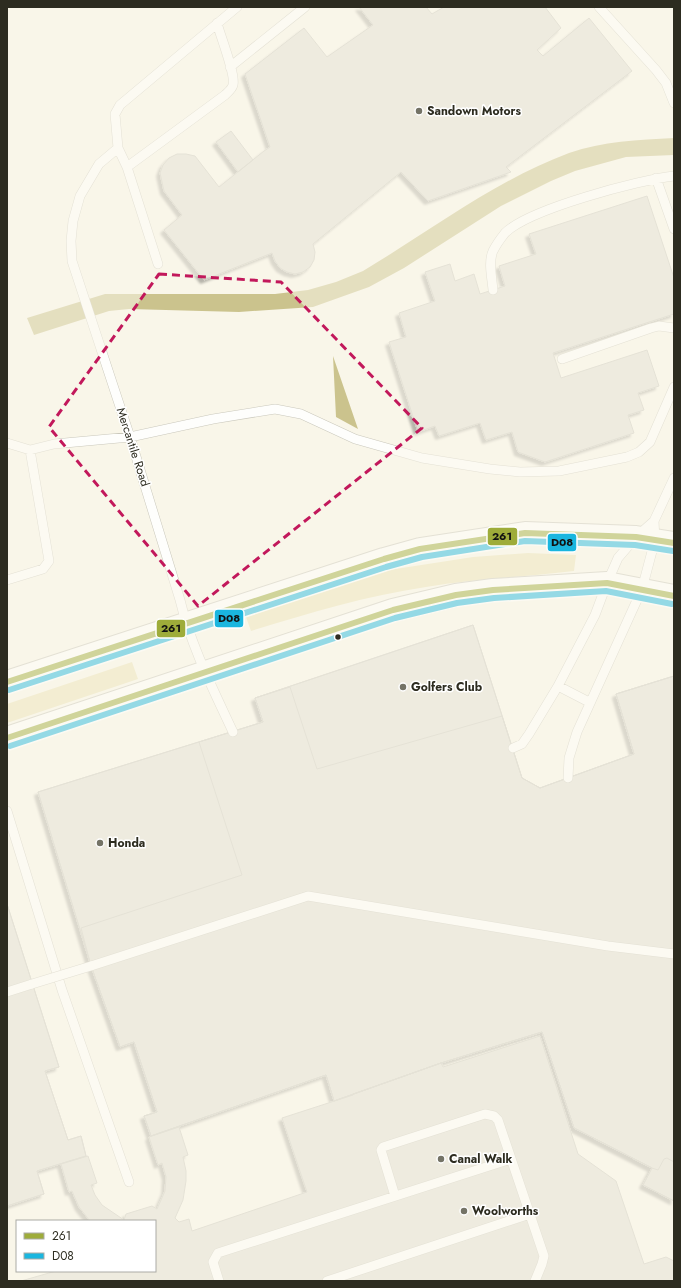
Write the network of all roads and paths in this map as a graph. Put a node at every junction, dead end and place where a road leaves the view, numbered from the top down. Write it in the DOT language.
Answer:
graph roads {
  1 [pos="237,7"];
  2 [pos="305,7"];
  3 [pos="599,7"];
  4 [pos="217,23"];
  5 [pos="230,67"];
  6 [pos="674,103"];
  7 [pos="118,148"];
  8 [pos="127,167"];
  9 [pos="674,176"];
  10 [pos="656,178"];
  11 [pos="674,229"];
  12 [pos="158,264"];
  13 [pos="493,290"];
  14 [pos="674,328"];
  15 [pos="562,359"];
  16 [pos="674,386"];
  17 [pos="130,437"];
  18 [pos="7,443"];
  19 [pos="30,450"];
  20 [pos="674,478"];
  21 [pos="655,535"];
  22 [pos="7,580"];
  23 [pos="607,583"];
  24 [pos="642,589"];
  25 [pos="674,596"];
  26 [pos="185,624"];
  27 [pos="205,672"];
  28 [pos="7,682"];
  29 [pos="558,686"];
  30 [pos="589,702"];
  31 [pos="233,732"];
  32 [pos="8,740"];
  33 [pos="513,748"];
  34 [pos="568,778"];
  35 [pos="7,811"];
  36 [pos="674,954"];
  37 [pos="7,992"];
  38 [pos="511,1159"];
  39 [pos="129,1182"];
  40 [pos="395,1196"];
  41 [pos="530,1214"];
  42 [pos="219,1281"];
  43 [pos="327,1281"];
  44 [pos="535,1281"];
  1 -- 4 [label="lane"];
  2 -- 5 [label="lane"];
  3 -- 6 [label="lane"];
  4 -- 5 [label="lane"];
  4 -- 7 [label="lane"];
  5 -- 8 [label="lane"];
  7 -- 8 [label="lane"];
  7 -- 17 [label="lane, Mercantile Road"];
  8 -- 12 [label="lane"];
  9 -- 10 [label="lane"];
  10 -- 11 [label="lane"];
  10 -- 13 [label="lane"];
  14 -- 15 [label="lane"];
  16 -- 17 [label="lane"];
  17 -- 19 [label="lane"];
  17 -- 26 [label="lane, Mercantile Road"];
  18 -- 19 [label="lane"];
  19 -- 22 [label="lane"];
  20 -- 21 [label="lane"];
  21 -- 23 [label="lane"];
  21 -- 24 [label="lane"];
  21 -- 26 [label="main road"];
  23 -- 24 [label="main road"];
  23 -- 27 [label="main road"];
  23 -- 29 [label="lane"];
  24 -- 25 [label="main road"];
  24 -- 30 [label="lane"];
  26 -- 27 [label="lane, Mercantile Road"];
  26 -- 28 [label="main road"];
  27 -- 31 [label="lane, Mercantile Road"];
  27 -- 32 [label="main road"];
  29 -- 30 [label="lane"];
  29 -- 33 [label="lane"];
  30 -- 34 [label="lane"];
  35 -- 39 [label="lane"];
  36 -- 37 [label="lane, bridge"];
  38 -- 40 [label="lane"];
  38 -- 40 [label="lane"];
  38 -- 41 [label="lane"];
  40 -- 42 [label="lane"];
  41 -- 43 [label="lane"];
  41 -- 44 [label="lane"];
}
